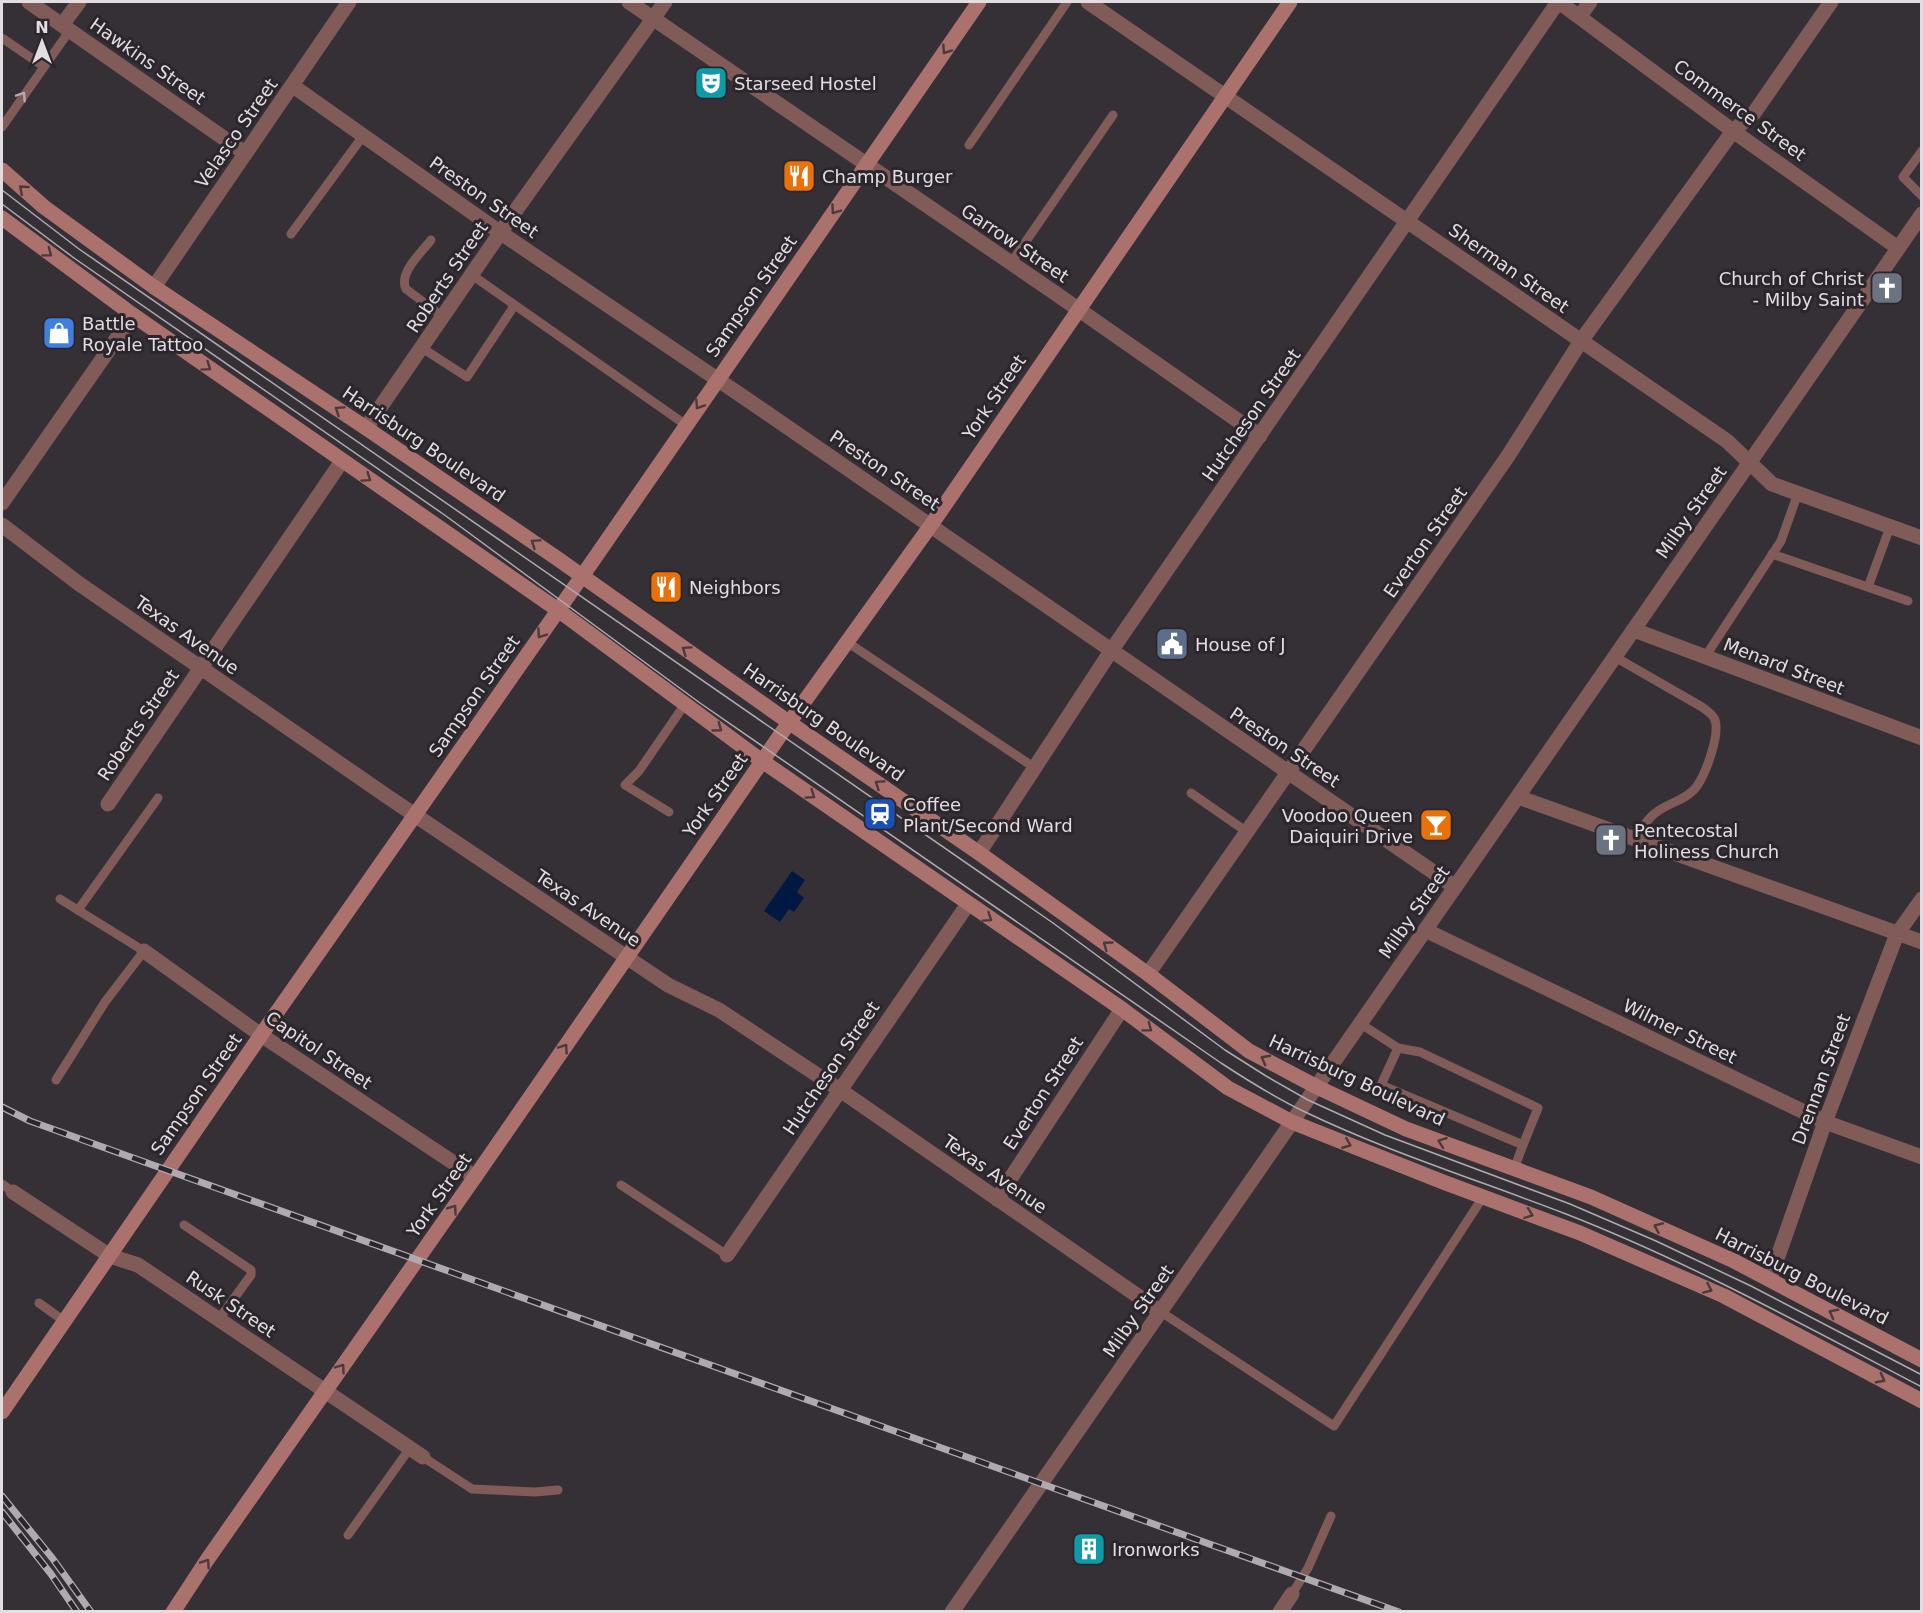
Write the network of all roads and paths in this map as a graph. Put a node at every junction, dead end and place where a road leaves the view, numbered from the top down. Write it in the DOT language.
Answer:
graph roads {
  1 [pos="29,2"];
  2 [pos="79,2"];
  3 [pos="349,2"];
  4 [pos="629,2"];
  5 [pos="664,2"];
  6 [pos="979,2"];
  7 [pos="1067,2"];
  8 [pos="1088,2"];
  9 [pos="1290,2"];
  10 [pos="1558,2"];
  11 [pos="1590,2"];
  12 [pos="1831,2"];
  13 [pos="1580,16"];
  14 [pos="653,18"];
  15 [pos="66,27"];
  16 [pos="2,38"];
  17 [pos="43,66"];
  18 [pos="293,86"];
  19 [pos="1225,97"];
  20 [pos="1113,115"];
  21 [pos="2,127"];
  22 [pos="1733,131"];
  23 [pos="363,136"];
  24 [pos="969,145"];
  25 [pos="1922,151"];
  26 [pos="245,153"];
  27 [pos="867,165"];
  28 [pos="2,170"];
  29 [pos="1922,196"];
  30 [pos="1921,217"];
  31 [pos="2,218"];
  32 [pos="1407,222"];
  33 [pos="501,233"];
  34 [pos="291,234"];
  35 [pos="431,240"];
  36 [pos="1898,248"];
  37 [pos="1011,263"];
  38 [pos="472,275"];
  39 [pos="154,287"];
  40 [pos="514,306"];
  41 [pos="1078,309"];
  42 [pos="133,315"];
  43 [pos="443,317"];
  44 [pos="1581,341"];
  45 [pos="422,348"];
  46 [pos="717,379"];
  47 [pos="686,425"];
  48 [pos="366,428"];
  49 [pos="1260,436"];
  50 [pos="342,461"];
  51 [pos="1750,462"];
  52 [pos="1798,493"];
  53 [pos="2,503"];
  54 [pos="2,525"];
  55 [pos="931,525"];
  56 [pos="1890,527"];
  57 [pos="1922,538"];
  58 [pos="1772,554"];
  59 [pos="583,576"];
  60 [pos="1868,587"];
  61 [pos="1908,601"];
  62 [pos="558,610"];
  63 [pos="1634,630"];
  64 [pos="847,642"];
  65 [pos="1111,651"];
  66 [pos="1615,657"];
  67 [pos="1705,657"];
  68 [pos="200,669"];
  69 [pos="685,704"];
  70 [pos="790,723"];
  71 [pos="1922,738"];
  72 [pos="762,761"];
  73 [pos="1035,768"];
  74 [pos="1289,773"];
  75 [pos="1191,793"];
  76 [pos="1518,797"];
  77 [pos="159,798"];
  78 [pos="108,804"];
  79 [pos="669,812"];
  80 [pos="414,815"];
  81 [pos="1247,832"];
  82 [pos="1635,839"];
  83 [pos="979,853"];
  84 [pos="1455,887"];
  85 [pos="60,898"];
  86 [pos="1922,899"];
  87 [pos="968,904"];
  88 [pos="78,910"];
  89 [pos="1425,930"];
  90 [pos="1897,934"];
  91 [pos="1922,942"];
  92 [pos="144,951"];
  93 [pos="626,957"];
  94 [pos="1148,974"];
  95 [pos="1122,1009"];
  96 [pos="1360,1024"];
  97 [pos="261,1035"];
  98 [pos="1398,1048"];
  99 [pos="56,1080"];
  100 [pos="1317,1087"];
  101 [pos="840,1090"];
  102 [pos="1292,1122"];
  103 [pos="1825,1122"];
  104 [pos="1523,1145"];
  105 [pos="1922,1157"];
  106 [pos="1514,1168"];
  107 [pos="475,1177"];
  108 [pos="621,1185"];
  109 [pos="7,1188"];
  110 [pos="1483,1197"];
  111 [pos="997,1199"];
  112 [pos="184,1225"];
  113 [pos="727,1255"];
  114 [pos="110,1256"];
  115 [pos="1770,1279"];
  116 [pos="39,1303"];
  117 [pos="1161,1312"];
  118 [pos="219,1319"];
  119 [pos="64,1322"];
  120 [pos="1922,1360"];
  121 [pos="325,1391"];
  122 [pos="1922,1401"];
  123 [pos="2,1412"];
  124 [pos="417,1452"];
  125 [pos="558,1490"];
  126 [pos="1330,1516"];
  127 [pos="348,1535"];
  128 [pos="1292,1594"];
  129 [pos="173,1611"];
  130 [pos="952,1611"];
  131 [pos="1280,1611"];
  1 -- 15 [label="street, Hawkins Street"];
  2 -- 15 [label="street"];
  3 -- 18 [label="street, Velasco Street"];
  4 -- 14 [label="street, Garrow Street"];
  5 -- 14 [label="street, Roberts Street"];
  6 -- 27 [label="main road, Sampson Street, one-way"];
  7 -- 24 [label="lane"];
  8 -- 19 [label="street, Sherman Street"];
  9 -- 19 [label="main road, York Street"];
  10 -- 13 [label="street, Commerce Street"];
  10 -- 32 [label="street, Hutcheson Street"];
  11 -- 13 [label="street"];
  12 -- 22 [label="street, Everton Street"];
  13 -- 22 [label="street, Commerce Street"];
  14 -- 27 [label="street, Garrow Street"];
  14 -- 33 [label="street, Roberts Street"];
  15 -- 17 [label="lane"];
  15 -- 26 [label="street, Hawkins Street"];
  16 -- 17 [label="lane"];
  21 -- 17 [label="lane, one-way"];
  18 -- 23 [label="street, Preston Street"];
  18 -- 26 [label="street, Velasco Street"];
  19 -- 32 [label="street, Sherman Street"];
  19 -- 41 [label="main road, York Street"];
  20 -- 37 [label="lane"];
  22 -- 36 [label="street, Commerce Street"];
  22 -- 44 [label="street, Everton Street"];
  23 -- 33 [label="street, Preston Street"];
  23 -- 34 [label="lane"];
  25 -- 29 [label="lane"];
  26 -- 39 [label="street, Velasco Street"];
  27 -- 37 [label="street, Garrow Street"];
  27 -- 46 [label="main road, Sampson Street, one-way"];
  39 -- 28 [label="main road, Harrisburg Boulevard, one-way"];
  30 -- 36 [label="street, Milby Street"];
  31 -- 42 [label="main road, one-way"];
  32 -- 44 [label="street, Sherman Street"];
  32 -- 49 [label="street, Hutcheson Street"];
  33 -- 38 [label="street, Roberts Street"];
  33 -- 46 [label="street, Preston Street"];
  35 -- 43 [label="lane"];
  36 -- 51 [label="street, Milby Street"];
  37 -- 41 [label="street, Garrow Street"];
  38 -- 40 [label="lane"];
  38 -- 43 [label="street, Roberts Street"];
  48 -- 39 [label="main road, Harrisburg Boulevard, one-way"];
  40 -- 45 [label="lane"];
  40 -- 47 [label="lane"];
  41 -- 49 [label="street, Garrow Street"];
  41 -- 55 [label="main road, York Street"];
  42 -- 50 [label="main road, one-way"];
  42 -- 53 [label="street"];
  43 -- 45 [label="street, Roberts Street"];
  44 -- 51 [label="street, Sherman Street"];
  44 -- 74 [label="street, Everton Street"];
  45 -- 48 [label="street, Roberts Street"];
  46 -- 47 [label="main road, Sampson Street, one-way"];
  46 -- 55 [label="street, Preston Street"];
  47 -- 59 [label="main road, Sampson Street"];
  59 -- 48 [label="main road, Harrisburg Boulevard, one-way"];
  49 -- 65 [label="street, Hutcheson Street"];
  50 -- 62 [label="main road, one-way"];
  50 -- 68 [label="street, Roberts Street"];
  51 -- 52 [label="street, Sherman Street"];
  51 -- 63 [label="street, Milby Street"];
  52 -- 56 [label="street, Sherman Street"];
  52 -- 58 [label="lane"];
  54 -- 68 [label="street, Texas Avenue"];
  55 -- 64 [label="main road, York Street"];
  55 -- 65 [label="street, Preston Street"];
  56 -- 57 [label="street, Sherman Street"];
  56 -- 60 [label="lane"];
  58 -- 60 [label="lane"];
  58 -- 67 [label="lane"];
  59 -- 62 [label="main road, Sampson Street"];
  70 -- 59 [label="main road, Harrisburg Boulevard, one-way"];
  60 -- 61 [label="lane"];
  62 -- 69 [label="main road"];
  62 -- 80 [label="main road, Sampson Street, one-way"];
  63 -- 66 [label="street, Milby Street"];
  63 -- 67 [label="street, Menard Street"];
  64 -- 70 [label="main road, York Street"];
  64 -- 73 [label="lane"];
  65 -- 73 [label="street, Hutcheson Street"];
  65 -- 74 [label="street, Preston Street"];
  66 -- 76 [label="street, Milby Street"];
  66 -- 82 [label="lane"];
  67 -- 71 [label="street, Menard Street"];
  68 -- 78 [label="street, Roberts Street"];
  68 -- 80 [label="street, Texas Avenue"];
  69 -- 72 [label="main road, one-way"];
  69 -- 79 [label="lane"];
  70 -- 72 [label="main road, York Street"];
  83 -- 70 [label="main road, Harrisburg Boulevard, one-way"];
  72 -- 87 [label="main road, one-way"];
  72 -- 93 [label="main road, York Street"];
  73 -- 83 [label="street, Hutcheson Street"];
  74 -- 81 [label="street, Everton Street"];
  74 -- 84 [label="street, Preston Street"];
  75 -- 81 [label="lane"];
  76 -- 82 [label="street"];
  76 -- 84 [label="street, Milby Street"];
  77 -- 88 [label="lane"];
  80 -- 93 [label="street, Texas Avenue"];
  80 -- 97 [label="main road, Sampson Street"];
  81 -- 94 [label="street, Everton Street"];
  82 -- 90 [label="street"];
  94 -- 83 [label="main road, Harrisburg Boulevard, one-way"];
  84 -- 89 [label="street, Milby Street"];
  85 -- 88 [label="lane"];
  86 -- 90 [label="street, Drennan Street"];
  87 -- 95 [label="main road, one-way"];
  87 -- 101 [label="street, Hutcheson Street"];
  88 -- 92 [label="lane"];
  89 -- 96 [label="street, Milby Street"];
  89 -- 103 [label="street, Wilmer Street"];
  90 -- 91 [label="street"];
  90 -- 103 [label="street, Drennan Street"];
  92 -- 97 [label="street, Capitol Street"];
  92 -- 99 [label="lane"];
  93 -- 101 [label="street, Texas Avenue"];
  107 -- 93 [label="main road, York Street, one-way"];
  100 -- 94 [label="main road, Harrisburg Boulevard, one-way"];
  95 -- 102 [label="main road, one-way"];
  95 -- 111 [label="street, Everton Street"];
  96 -- 98 [label="lane"];
  96 -- 100 [label="street, Milby Street"];
  97 -- 107 [label="street, Capitol Street"];
  97 -- 114 [label="main road, Sampson Street"];
  98 -- 104 [label="lane"];
  98 -- 104 [label="lane"];
  100 -- 102 [label="street, Milby Street"];
  106 -- 100 [label="main road, Harrisburg Boulevard, one-way"];
  101 -- 111 [label="street, Texas Avenue"];
  101 -- 113 [label="street, Hutcheson Street"];
  102 -- 110 [label="main road, one-way"];
  102 -- 117 [label="street, Milby Street"];
  103 -- 105 [label="street, Wilmer Street"];
  103 -- 115 [label="street, Drennan Street"];
  104 -- 106 [label="lane"];
  115 -- 106 [label="main road, Harrisburg Boulevard, one-way"];
  121 -- 107 [label="main road, York Street, one-way"];
  108 -- 113 [label="lane"];
  109 -- 114 [label="street, Rusk Street"];
  110 -- 117 [label="lane"];
  110 -- 122 [label="main road, one-way"];
  111 -- 117 [label="street, Texas Avenue"];
  112 -- 118 [label="lane"];
  114 -- 118 [label="street, Rusk Street"];
  114 -- 119 [label="main road, Sampson Street"];
  120 -- 115 [label="main road, Harrisburg Boulevard, one-way"];
  116 -- 119 [label="lane"];
  117 -- 130 [label="street, Milby Street"];
  118 -- 121 [label="street, Rusk Street"];
  119 -- 123 [label="main road, Sampson Street"];
  121 -- 124 [label="street, Rusk Street"];
  129 -- 121 [label="main road, York Street, one-way"];
  124 -- 125 [label="lane"];
  124 -- 127 [label="lane"];
  126 -- 128 [label="lane"];
  128 -- 131 [label="street"];
}
